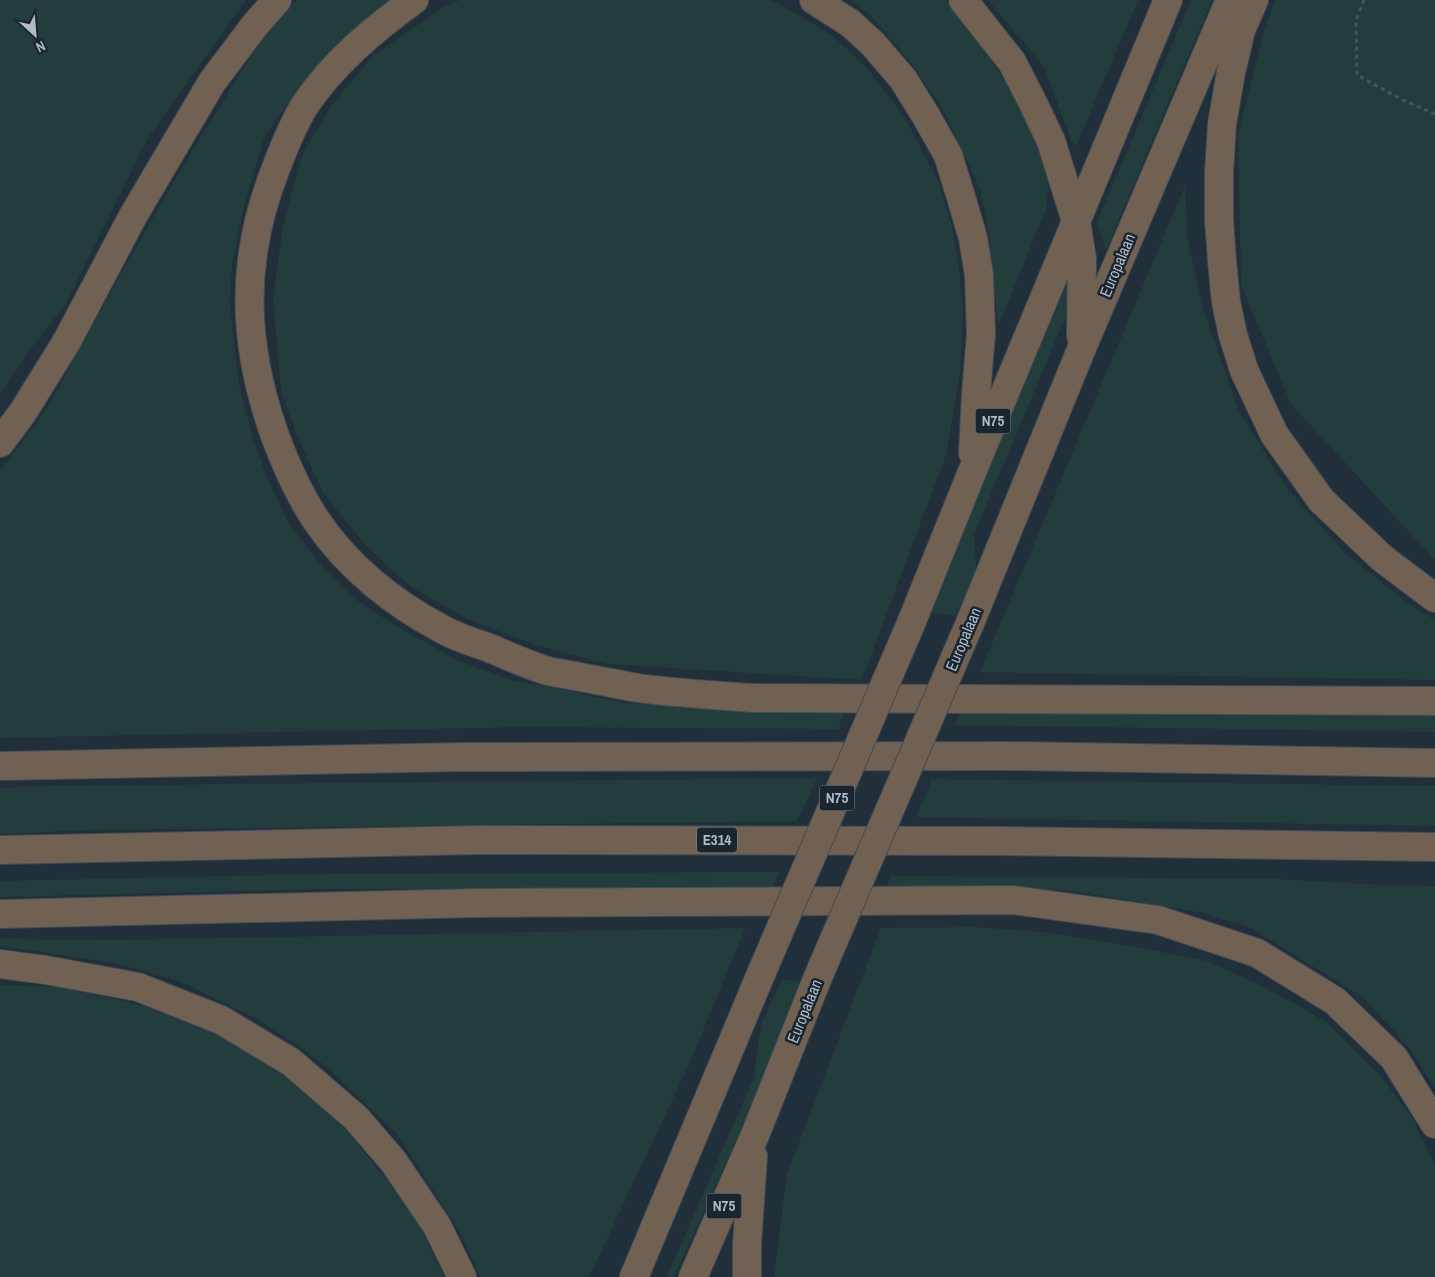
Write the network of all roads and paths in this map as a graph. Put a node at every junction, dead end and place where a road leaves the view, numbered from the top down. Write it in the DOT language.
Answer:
graph roads {
  1 [pos="276,0"];
  2 [pos="414,0"];
  3 [pos="814,0"];
  4 [pos="963,0"];
  5 [pos="1168,0"];
  6 [pos="1230,0"];
  7 [pos="1254,0"];
  8 [pos="1364,0"];
  9 [pos="1435,114"];
  10 [pos="1076,221"];
  11 [pos="1081,350"];
  12 [pos="0,443"];
  13 [pos="972,472"];
  14 [pos="1435,598"];
  15 [pos="1435,701"];
  16 [pos="1435,763"];
  17 [pos="0,766"];
  18 [pos="1435,847"];
  19 [pos="0,850"];
  20 [pos="0,914"];
  21 [pos="0,964"];
  22 [pos="1435,1124"];
  23 [pos="755,1135"];
  24 [pos="652,1236"];
  25 [pos="462,1277"];
  26 [pos="634,1277"];
  27 [pos="647,1277"];
  28 [pos="694,1277"];
  29 [pos="747,1277"];
  1 -- 12 [label="highway"];
  2 -- 15 [label="highway"];
  3 -- 13 [label="highway"];
  4 -- 10 [label="highway"];
  5 -- 10 [label="highway, N75"];
  6 -- 11 [label="highway, Europalaan / N75"];
  7 -- 14 [label="highway"];
  8 -- 9 [label="path"];
  10 -- 11 [label="highway"];
  10 -- 13 [label="highway, N75"];
  11 -- 23 [label="highway, Europalaan / N75, bridge"];
  13 -- 24 [label="highway, N75, bridge"];
  16 -- 17 [label="highway"];
  18 -- 19 [label="highway, E314"];
  20 -- 22 [label="highway"];
  21 -- 25 [label="highway"];
  23 -- 28 [label="highway, Europalaan / N75"];
  23 -- 29 [label="highway"];
  24 -- 26 [label="highway, N75"];
  24 -- 27 [label="highway"];
}
